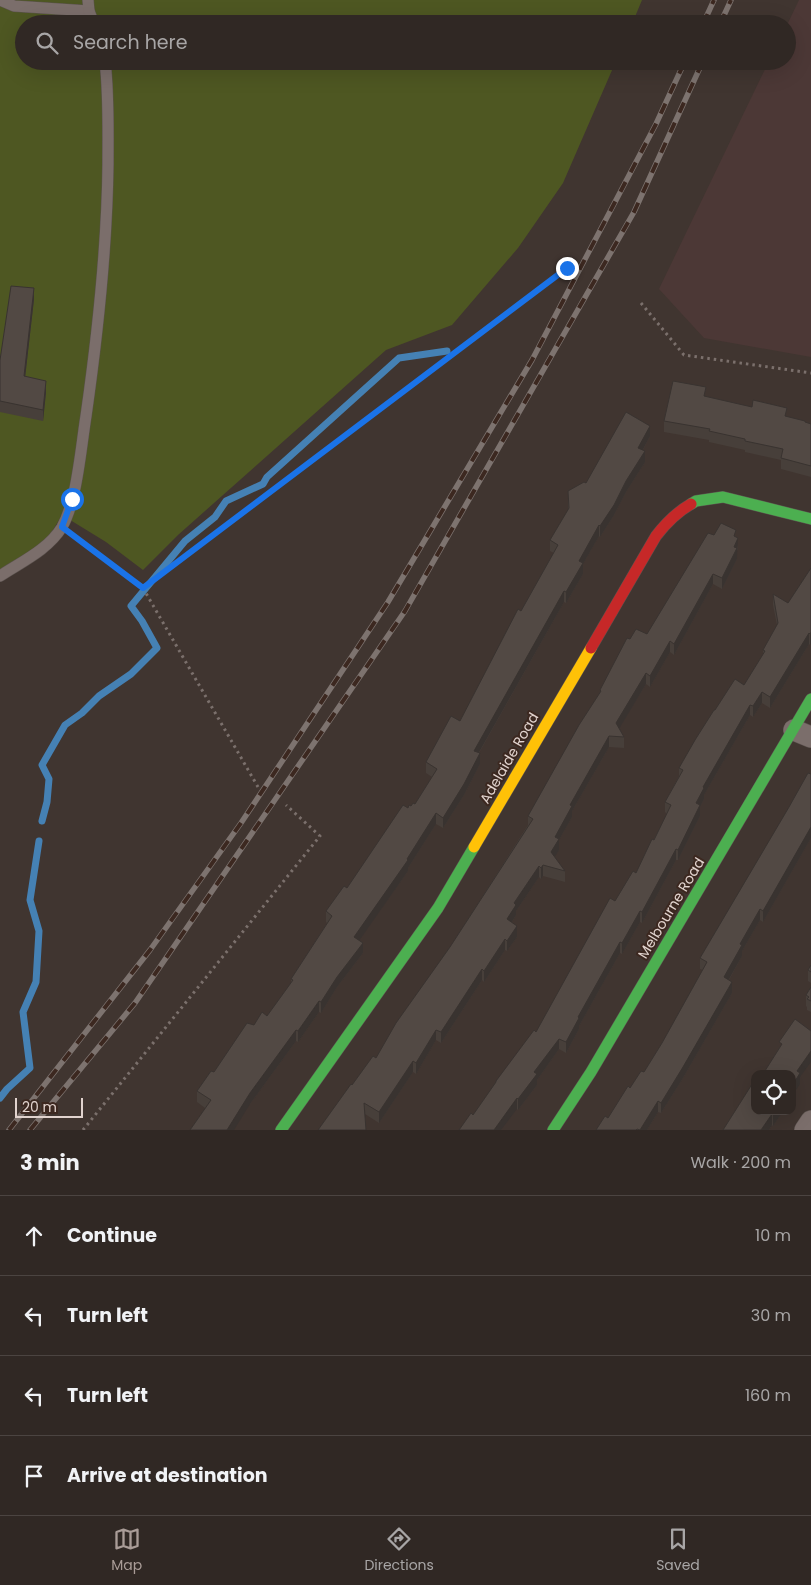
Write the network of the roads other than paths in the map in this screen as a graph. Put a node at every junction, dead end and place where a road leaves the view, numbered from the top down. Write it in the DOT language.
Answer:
graph roads {
  1 [pos="0,0"];
  2 [pos="43,4"];
  3 [pos="88,6"];
  4 [pos="106,70"];
  5 [pos="811,519"];
  6 [pos="0,576"];
  7 [pos="811,699"];
  8 [pos="802,733"];
  9 [pos="811,1121"];
  10 [pos="281,1130"];
  11 [pos="553,1130"];
  12 [pos="805,1130"];
  1 -- 2 [label="lane"];
  2 -- 3 [label="lane"];
  4 -- 6 [label="lane"];
  5 -- 10 [label="street, Adelaide Road"];
  7 -- 8 [label="street, Melbourne Road"];
  8 -- 11 [label="street, Melbourne Road"];
  9 -- 12 [label="street"];
}
